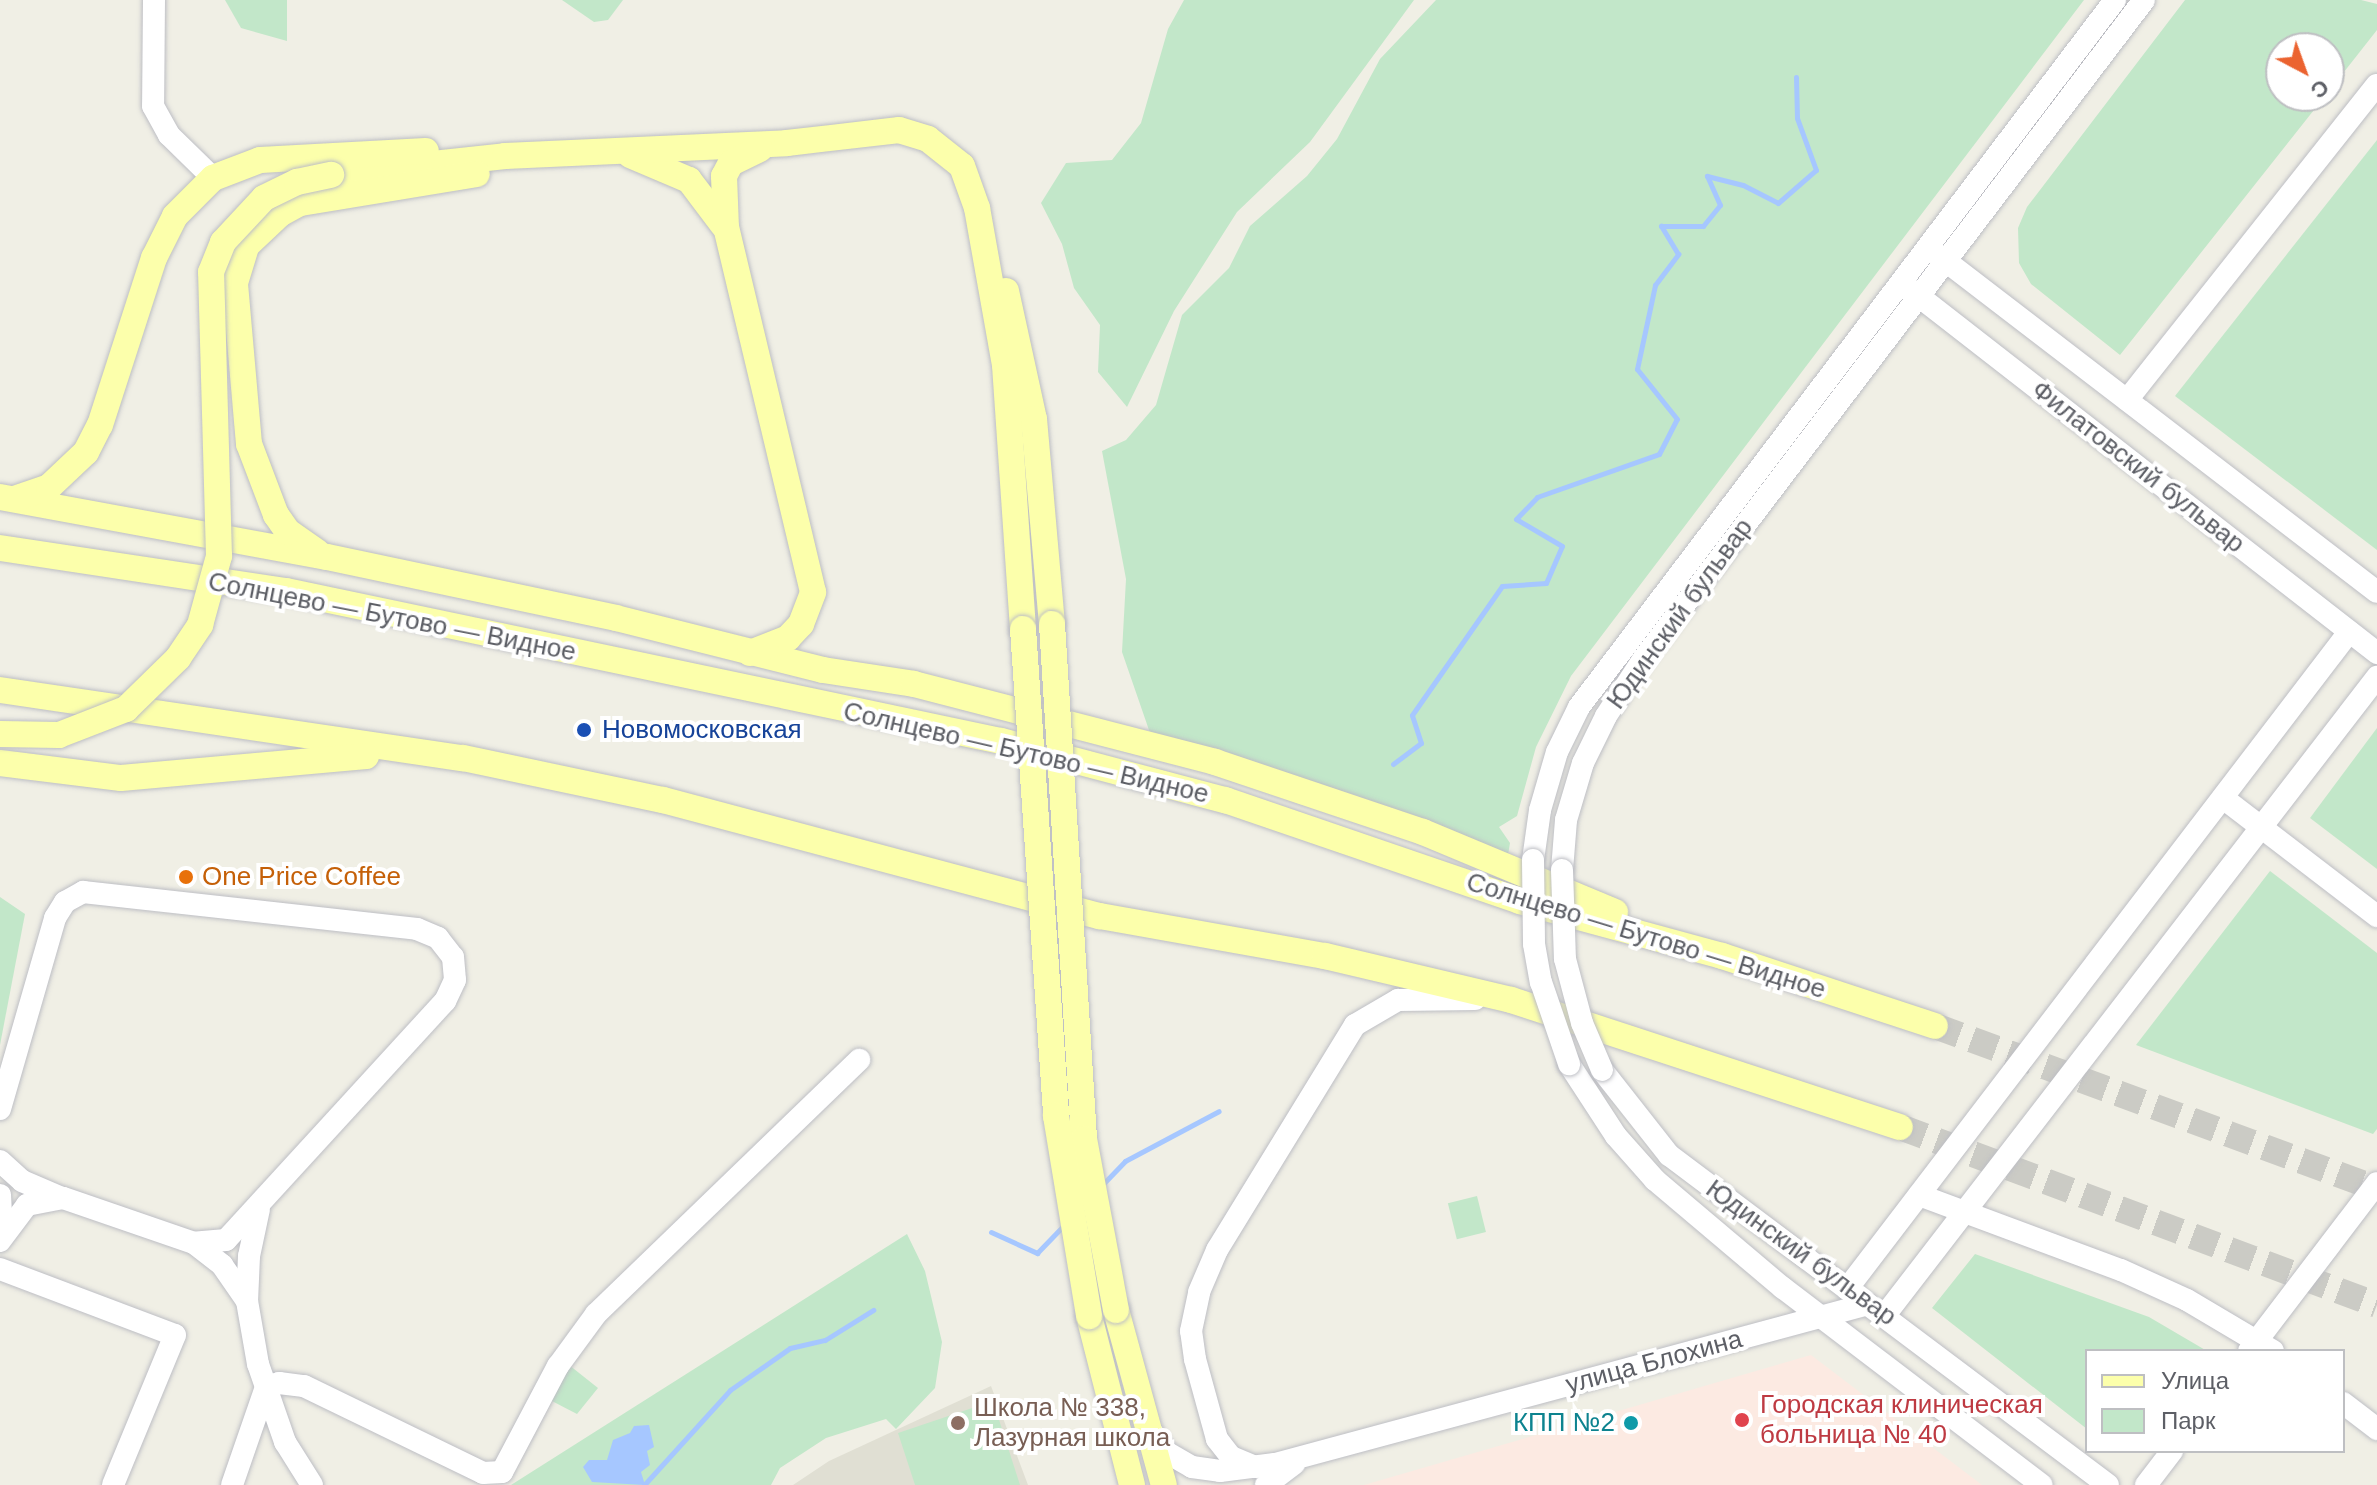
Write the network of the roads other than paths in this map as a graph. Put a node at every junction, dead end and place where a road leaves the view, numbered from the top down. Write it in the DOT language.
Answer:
graph roads {
  1 [pos="154,0"];
  2 [pos="2115,0"];
  3 [pos="2144,0"];
  4 [pos="2377,85"];
  5 [pos="775,144"];
  6 [pos="591,149"];
  7 [pos="505,156"];
  8 [pos="213,178"];
  9 [pos="977,208"];
  10 [pos="726,228"];
  11 [pos="1927,246"];
  12 [pos="1945,261"];
  13 [pos="1900,281"];
  14 [pos="1919,296"];
  15 [pos="2127,400"];
  16 [pos="8,498"];
  17 [pos="0,548"];
  18 [pos="327,557"];
  19 [pos="2377,592"];
  20 [pos="2349,632"];
  21 [pos="2377,653"];
  22 [pos="749,654"];
  23 [pos="2377,677"];
  24 [pos="0,690"];
  25 [pos="0,734"];
  26 [pos="463,758"];
  27 [pos="0,763"];
  28 [pos="2223,798"];
  29 [pos="2261,827"];
  30 [pos="2377,916"];
  31 [pos="1722,956"];
  32 [pos="1511,1000"];
  33 [pos="1935,1026"];
  34 [pos="859,1060"];
  35 [pos="0,1109"];
  36 [pos="1900,1127"];
  37 [pos="0,1161"];
  38 [pos="2377,1183"];
  39 [pos="0,1195"];
  40 [pos="1919,1195"];
  41 [pos="63,1198"];
  42 [pos="259,1208"];
  43 [pos="1966,1211"];
  44 [pos="1,1239"];
  45 [pos="194,1243"];
  46 [pos="0,1269"];
  47 [pos="1847,1289"];
  48 [pos="247,1301"];
  49 [pos="1877,1310"];
  50 [pos="1820,1317"];
  51 [pos="2259,1348"];
  52 [pos="266,1387"];
  53 [pos="2345,1405"];
  54 [pos="1143,1418"];
  55 [pos="2377,1429"];
  56 [pos="2170,1453"];
  57 [pos="1261,1476"];
  58 [pos="113,1485"];
  59 [pos="232,1485"];
  60 [pos="312,1485"];
  61 [pos="1132,1485"];
  62 [pos="1164,1485"];
  63 [pos="2042,1485"];
  64 [pos="2108,1485"];
  65 [pos="2146,1485"];
  1 -- 8 [label="street"];
  2 -- 11 [label="street, Юдинский бульвар"];
  3 -- 12 [label="street, Юдинский бульвар"];
  4 -- 15 [label="street"];
  5 -- 6 [label="main road"];
  5 -- 9 [label="main road"];
  5 -- 10 [label="main road"];
  6 -- 7 [label="main road"];
  6 -- 10 [label="main road"];
  6 -- 18 [label="main road"];
  7 -- 8 [label="main road"];
  7 -- 25 [label="main road, bridge"];
  8 -- 16 [label="main road"];
  9 -- 54 [label="main road, bridge"];
  9 -- 61 [label="main road, bridge"];
  10 -- 22 [label="main road"];
  11 -- 12 [label="street, Филатовский бульвар"];
  11 -- 13 [label="street, Юдинский бульвар"];
  12 -- 14 [label="street, Юдинский бульвар"];
  12 -- 15 [label="street, Филатовский бульвар"];
  13 -- 14 [label="street, Филатовский бульвар"];
  13 -- 50 [label="street, Юдинский бульвар, bridge"];
  14 -- 20 [label="street, Филатовский бульвар"];
  14 -- 47 [label="street, Юдинский бульвар, bridge"];
  15 -- 19 [label="street, Филатовский бульвар"];
  16 -- 18 [label="main road"];
  17 -- 31 [label="main road, Солнцево — Бутово — Видное"];
  18 -- 22 [label="main road"];
  20 -- 21 [label="street, Филатовский бульвар"];
  20 -- 28 [label="street"];
  22 -- 31 [label="main road"];
  23 -- 29 [label="street"];
  24 -- 26 [label="main road"];
  26 -- 27 [label="main road"];
  26 -- 32 [label="main road"];
  28 -- 29 [label="street"];
  28 -- 40 [label="street"];
  29 -- 30 [label="street"];
  29 -- 43 [label="street"];
  31 -- 33 [label="main road, Солнцево — Бутово — Видное"];
  32 -- 36 [label="main road"];
  32 -- 57 [label="street"];
  34 -- 52 [label="street"];
  35 -- 42 [label="street"];
  37 -- 41 [label="street"];
  38 -- 51 [label="street"];
  39 -- 44 [label="street"];
  40 -- 43 [label="street"];
  40 -- 47 [label="street"];
  41 -- 44 [label="street"];
  41 -- 45 [label="street"];
  42 -- 45 [label="street"];
  42 -- 48 [label="street"];
  43 -- 49 [label="street"];
  43 -- 51 [label="street"];
  45 -- 48 [label="street"];
  46 -- 58 [label="street"];
  47 -- 49 [label="street, Юдинский бульвар"];
  48 -- 52 [label="street"];
  49 -- 50 [label="street, улица Блохина"];
  49 -- 64 [label="street, Юдинский бульвар"];
  50 -- 57 [label="street, улица Блохина"];
  50 -- 63 [label="street, Юдинский бульвар"];
  52 -- 59 [label="street"];
  52 -- 60 [label="street"];
  53 -- 55 [label="street"];
  54 -- 57 [label="street, улица Блохина"];
  54 -- 62 [label="main road"];
  56 -- 65 [label="street"];
}
